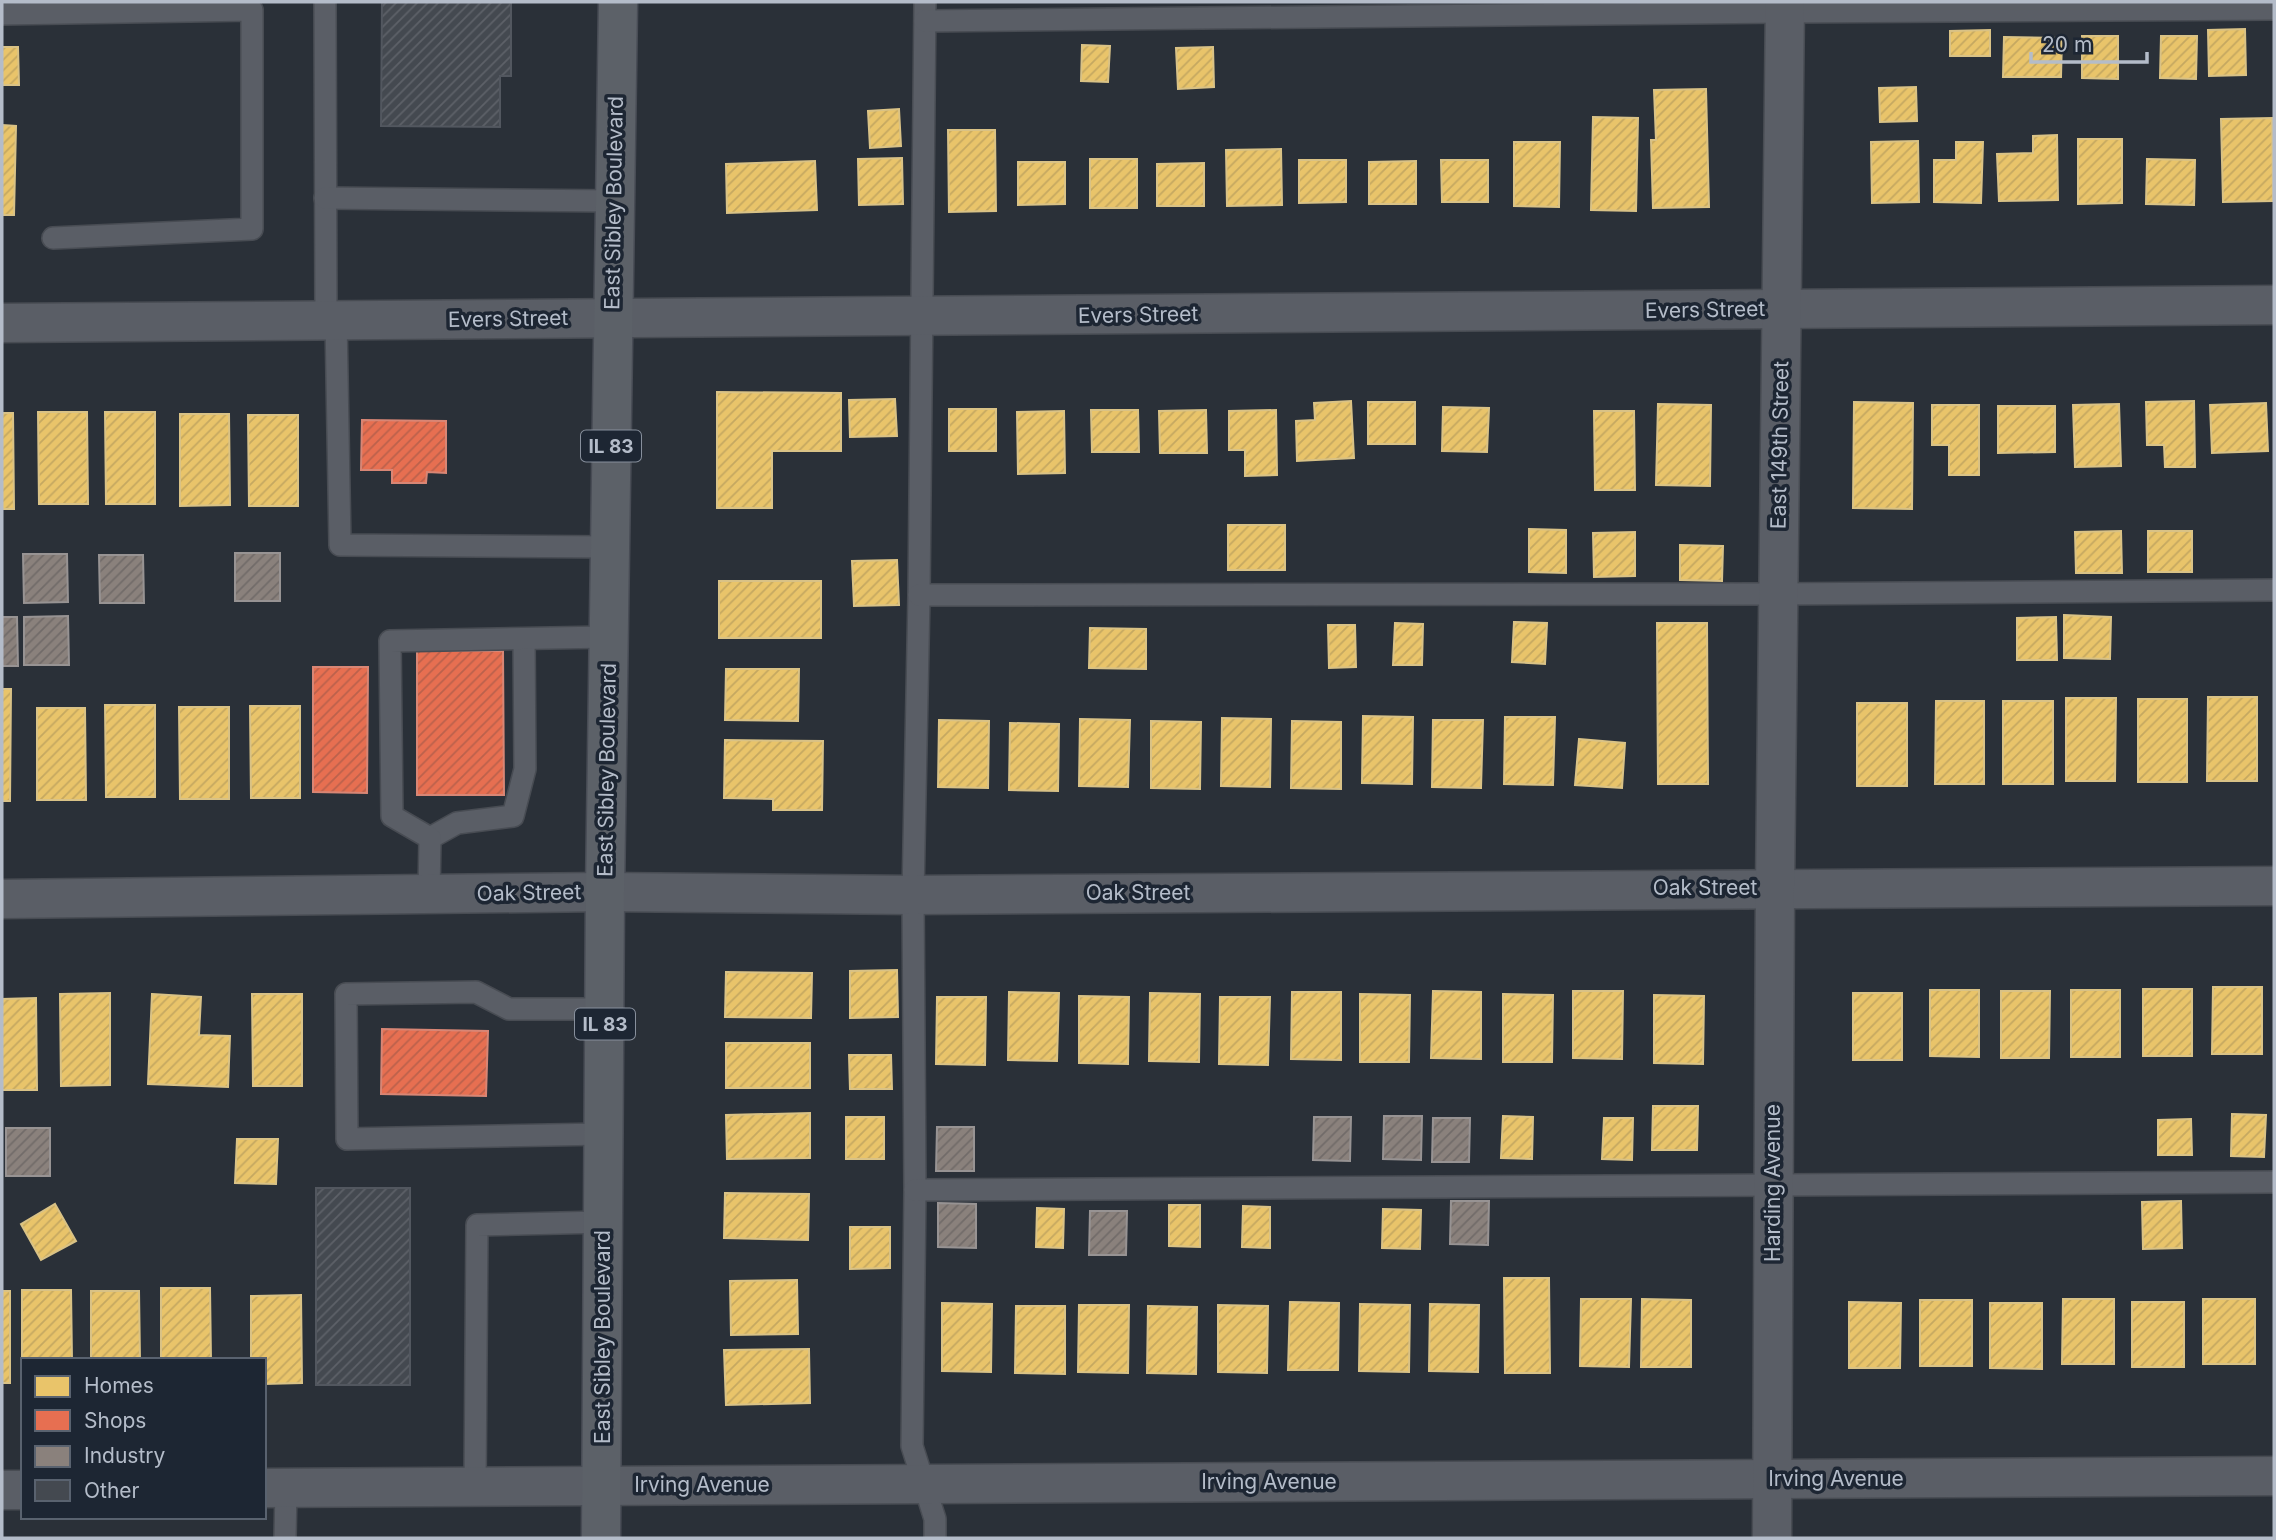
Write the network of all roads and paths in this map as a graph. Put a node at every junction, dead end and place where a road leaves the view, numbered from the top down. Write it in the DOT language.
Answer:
graph roads {
  1 [pos="325,2"];
  2 [pos="618,2"];
  3 [pos="1785,7"];
  4 [pos="2274,9"];
  5 [pos="925,12"];
  6 [pos="2,14"];
  7 [pos="325,198"];
  8 [pos="614,201"];
  9 [pos="53,238"];
  10 [pos="2274,305"];
  11 [pos="1781,309"];
  12 [pos="921,317"];
  13 [pos="612,318"];
  14 [pos="331,320"];
  15 [pos="2,323"];
  16 [pos="610,547"];
  17 [pos="2274,590"];
  18 [pos="1778,594"];
  19 [pos="919,595"];
  20 [pos="608,637"];
  21 [pos="524,639"];
  22 [pos="430,838"];
  23 [pos="2274,886"];
  24 [pos="1775,888"];
  25 [pos="605,892"];
  26 [pos="429,894"];
  27 [pos="913,895"];
  28 [pos="2,899"];
  29 [pos="605,1009"];
  30 [pos="604,1134"];
  31 [pos="2274,1182"];
  32 [pos="1773,1184"];
  33 [pos="915,1190"];
  34 [pos="603,1222"];
  35 [pos="2274,1476"];
  36 [pos="1772,1479"];
  37 [pos="924,1484"];
  38 [pos="602,1486"];
  39 [pos="475,1487"];
  40 [pos="275,1488"];
  41 [pos="2,1490"];
  42 [pos="21,1490"];
  43 [pos="285,1538"];
  44 [pos="601,1538"];
  45 [pos="935,1538"];
  46 [pos="1772,1538"];
  1 -- 7 [label="lane"];
  2 -- 8 [label="main road, East Sibley Boulevard / IL 83"];
  3 -- 4 [label="lane"];
  3 -- 5 [label="lane"];
  3 -- 11 [label="street, East 149th Street"];
  5 -- 12 [label="lane"];
  6 -- 9 [label="lane"];
  7 -- 8 [label="lane"];
  7 -- 14 [label="lane"];
  8 -- 13 [label="main road, East Sibley Boulevard / IL 83"];
  10 -- 11 [label="street, Evers Street"];
  11 -- 12 [label="street, Evers Street"];
  11 -- 18 [label="street, East 149th Street"];
  12 -- 13 [label="street, Evers Street"];
  12 -- 19 [label="lane"];
  13 -- 14 [label="street, Evers Street"];
  13 -- 16 [label="main road, East Sibley Boulevard / IL 83"];
  14 -- 15 [label="street, Evers Street"];
  14 -- 16 [label="lane"];
  16 -- 20 [label="main road, East Sibley Boulevard / IL 83"];
  17 -- 18 [label="lane"];
  18 -- 19 [label="lane"];
  18 -- 24 [label="street, East 149th Street"];
  19 -- 27 [label="lane"];
  20 -- 21 [label="lane"];
  20 -- 25 [label="main road, East Sibley Boulevard / IL 83"];
  21 -- 22 [label="lane"];
  21 -- 22 [label="lane"];
  22 -- 26 [label="lane"];
  23 -- 24 [label="street, Oak Street"];
  24 -- 27 [label="street, Oak Street"];
  24 -- 32 [label="street, Harding Avenue"];
  25 -- 26 [label="street, Oak Street"];
  25 -- 27 [label="street, Oak Street"];
  25 -- 29 [label="main road, East Sibley Boulevard / IL 83"];
  26 -- 28 [label="street, Oak Street"];
  27 -- 33 [label="lane"];
  29 -- 30 [label="main road, East Sibley Boulevard / IL 83"];
  29 -- 30 [label="lane"];
  30 -- 34 [label="main road, East Sibley Boulevard / IL 83"];
  31 -- 32 [label="lane"];
  32 -- 33 [label="lane"];
  32 -- 36 [label="street, Harding Avenue"];
  33 -- 37 [label="lane"];
  34 -- 38 [label="main road, East Sibley Boulevard / IL 83"];
  34 -- 39 [label="lane"];
  35 -- 36 [label="street, Irving Avenue"];
  36 -- 37 [label="street, Irving Avenue"];
  36 -- 46 [label="street"];
  37 -- 38 [label="street, Irving Avenue"];
  37 -- 45 [label="lane"];
  38 -- 39 [label="street, Irving Avenue"];
  38 -- 44 [label="main road, East Sibley Boulevard / IL 83"];
  39 -- 40 [label="street, Irving Avenue"];
  40 -- 43 [label="lane"];
  41 -- 42 [label="street"];
}
